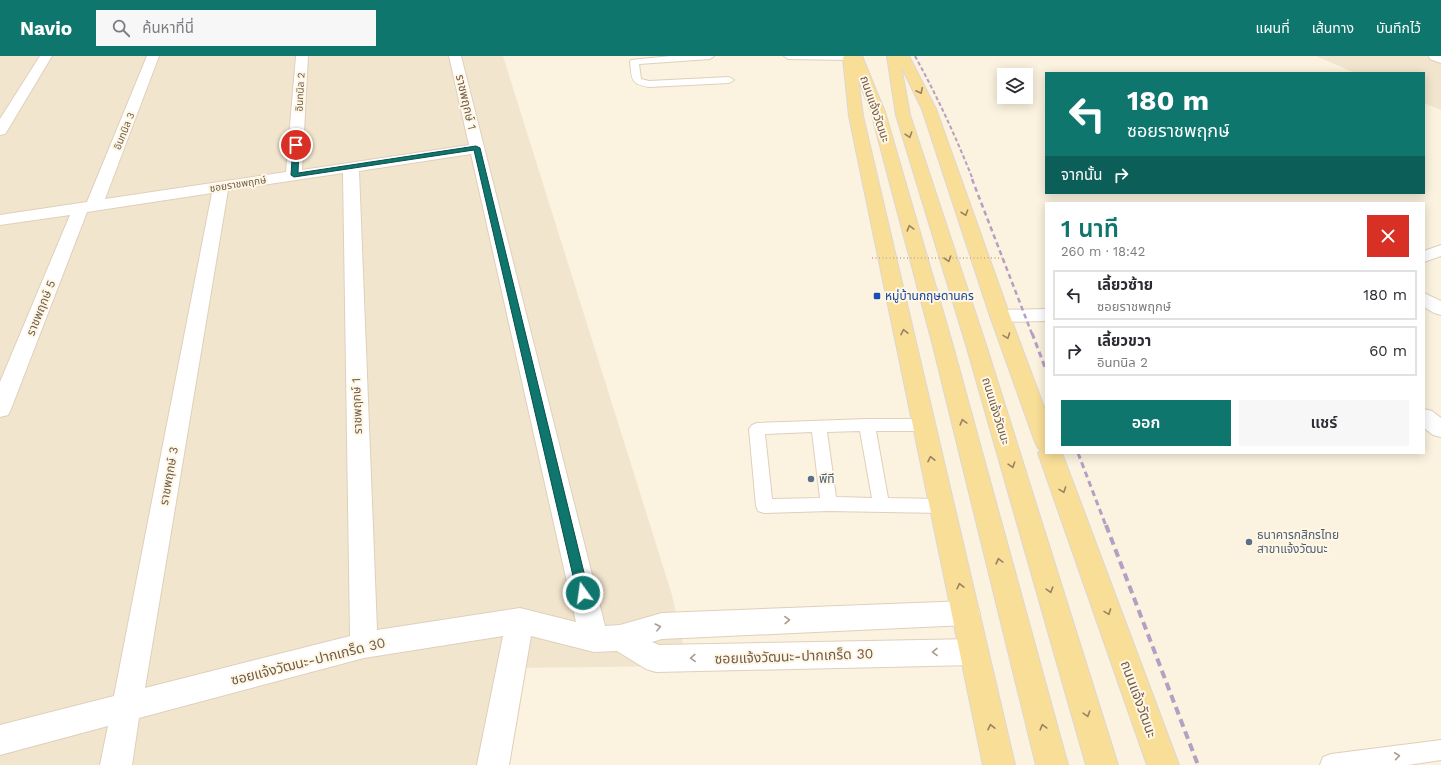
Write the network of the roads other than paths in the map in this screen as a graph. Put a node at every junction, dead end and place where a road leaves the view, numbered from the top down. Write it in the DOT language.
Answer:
graph roads {
  1 [pos="46,56"];
  2 [pos="153,56"];
  3 [pos="302,56"];
  4 [pos="455,56"];
  5 [pos="710,56"];
  6 [pos="788,56"];
  7 [pos="851,56"];
  8 [pos="894,56"];
  9 [pos="903,56"];
  10 [pos="1435,56"];
  11 [pos="673,58"];
  12 [pos="1441,59"];
  13 [pos="677,76"];
  14 [pos="729,80"];
  15 [pos="0,131"];
  16 [pos="476,148"];
  17 [pos="350,167"];
  18 [pos="294,175"];
  19 [pos="221,186"];
  20 [pos="88,206"];
  21 [pos="0,220"];
  22 [pos="1441,250"];
  23 [pos="1425,257"];
  24 [pos="1425,300"];
  25 [pos="1441,309"];
  26 [pos="1045,315"];
  27 [pos="1000,316"];
  28 [pos="0,409"];
  29 [pos="1425,419"];
  30 [pos="867,425"];
  31 [pos="924,425"];
  32 [pos="818,426"];
  33 [pos="1441,429"];
  34 [pos="1045,439"];
  35 [pos="1050,454"];
  36 [pos="829,504"];
  37 [pos="881,505"];
  38 [pos="941,506"];
  39 [pos="966,613"];
  40 [pos="520,621"];
  41 [pos="607,639"];
  42 [pos="364,645"];
  43 [pos="974,652"];
  44 [pos="127,707"];
  45 [pos="0,740"];
  46 [pos="1441,750"];
  47 [pos="116,765"];
  48 [pos="493,765"];
  49 [pos="999,765"];
  50 [pos="1052,765"];
  51 [pos="1102,765"];
  52 [pos="1163,765"];
  53 [pos="1330,765"];
  1 -- 15 [label="street"];
  2 -- 20 [label="street, อินทนิล 3"];
  3 -- 18 [label="street, อินทนิล 2"];
  4 -- 16 [label="street, ราชพฤกษ์ 1"];
  5 -- 11 [label="lane"];
  6 -- 7 [label="lane"];
  31 -- 7 [label="main road, ถนนแจ้งวัฒนะ, one-way"];
  50 -- 7 [label="main road, ถนนแจ้งวัฒนะ, one-way"];
  8 -- 51 [label="main road, ถนนแจ้งวัฒนะ, one-way"];
  9 -- 27 [label="main road, one-way"];
  10 -- 12 [label="street"];
  11 -- 13 [label="lane"];
  11 -- 13 [label="lane"];
  13 -- 14 [label="lane"];
  16 -- 17 [label="street, ซอยราชพฤกษ์"];
  16 -- 41 [label="street, ราชพฤกษ์ 1"];
  17 -- 18 [label="street, ซอยราชพฤกษ์"];
  17 -- 42 [label="street, ราชพฤกษ์ 1"];
  18 -- 19 [label="street, ซอยราชพฤกษ์"];
  19 -- 20 [label="street, ซอยราชพฤกษ์"];
  19 -- 44 [label="street, ราชพฤกษ์ 3"];
  20 -- 21 [label="street, ซอยราชพฤกษ์"];
  20 -- 28 [label="street, ราชพฤกษ์ 5"];
  22 -- 23 [label="street"];
  24 -- 25 [label="street"];
  26 -- 27 [label="street"];
  27 -- 34 [label="main road, one-way"];
  29 -- 33 [label="street"];
  30 -- 31 [label="lane"];
  30 -- 32 [label="lane"];
  30 -- 37 [label="lane"];
  38 -- 31 [label="main road, ถนนแจ้งวัฒนะ, one-way"];
  32 -- 36 [label="lane"];
  32 -- 36 [label="lane"];
  35 -- 52 [label="main road, ถนนแจ้งวัฒนะ, one-way"];
  36 -- 37 [label="lane"];
  37 -- 38 [label="lane"];
  39 -- 38 [label="main road, ถนนแจ้งวัฒนะ, one-way"];
  41 -- 39 [label="street, ซอยแจ้งวัฒนะ-ปากเกร็ด 30, one-way"];
  39 -- 43 [label="main road, ถนนแจ้งวัฒนะ"];
  40 -- 41 [label="street, ซอยแจ้งวัฒนะ-ปากเกร็ด 30"];
  40 -- 42 [label="street, ซอยแจ้งวัฒนะ-ปากเกร็ด 30"];
  40 -- 48 [label="street"];
  43 -- 41 [label="street, ซอยแจ้งวัฒนะ-ปากเกร็ด 30, one-way"];
  42 -- 44 [label="street, ซอยแจ้งวัฒนะ-ปากเกร็ด 30"];
  49 -- 43 [label="main road, ถนนแจ้งวัฒนะ, one-way"];
  44 -- 45 [label="street, ซอยแจ้งวัฒนะ-ปากเกร็ด 30"];
  44 -- 47 [label="street, ราชพฤกษ์ 3"];
  53 -- 46 [label="lane, one-way"];
}
